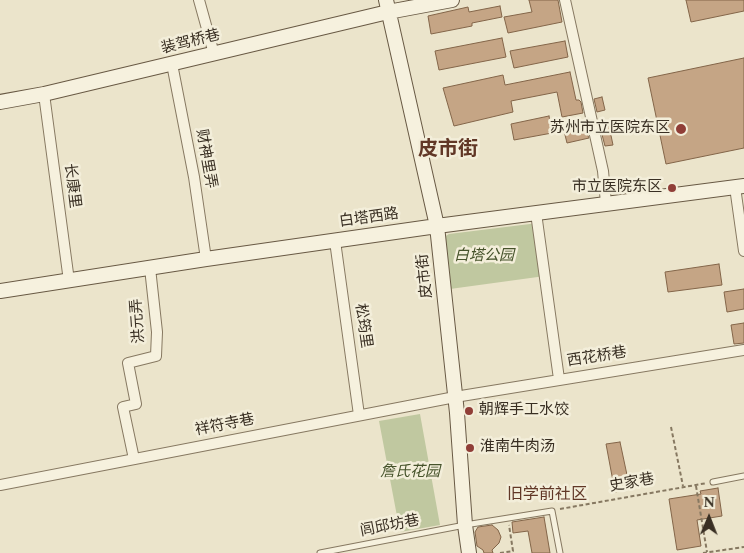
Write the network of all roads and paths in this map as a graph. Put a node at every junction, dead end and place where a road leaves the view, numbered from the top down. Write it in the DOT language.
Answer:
graph roads {
  1 [pos="199,0"];
  2 [pos="452,0"];
  3 [pos="565,0"];
  4 [pos="387,6"];
  5 [pos="214,54"];
  6 [pos="172,64"];
  7 [pos="44,94"];
  8 [pos="0,102"];
  9 [pos="739,187"];
  10 [pos="606,203"];
  11 [pos="536,213"];
  12 [pos="437,226"];
  13 [pos="335,241"];
  14 [pos="744,251"];
  15 [pos="206,259"];
  16 [pos="150,268"];
  17 [pos="69,281"];
  18 [pos="0,291"];
  19 [pos="744,350"];
  20 [pos="560,379"];
  21 [pos="455,397"];
  22 [pos="359,416"];
  23 [pos="671,427"];
  24 [pos="134,459"];
  25 [pos="744,476"];
  26 [pos="713,482"];
  27 [pos="0,485"];
  28 [pos="696,485"];
  29 [pos="683,487"];
  30 [pos="552,511"];
  31 [pos="508,518"];
  32 [pos="465,525"];
  33 [pos="744,547"];
  34 [pos="707,552"];
  35 [pos="320,553"];
  36 [pos="469,553"];
  37 [pos="500,553"];
  38 [pos="560,553"];
  39 [pos="702,553"];
  1 -- 5 [label="street"];
  2 -- 4 [label="street, 装驾桥巷"];
  3 -- 10 [label="street"];
  4 -- 5 [label="street, 装驾桥巷"];
  4 -- 12 [label="street, 皮市街"];
  5 -- 6 [label="street, 装驾桥巷"];
  6 -- 7 [label="street, 装驾桥巷"];
  6 -- 15 [label="street, 财神里弄"];
  7 -- 8 [label="street, 装驾桥巷"];
  7 -- 17 [label="street, 长康里"];
  9 -- 10 [label="street, 白塔西路"];
  9 -- 14 [label="street"];
  10 -- 11 [label="street, 白塔西路"];
  11 -- 12 [label="street, 白塔西路"];
  11 -- 20 [label="street"];
  12 -- 13 [label="street, 白塔西路"];
  12 -- 21 [label="street, 皮市街"];
  13 -- 15 [label="street, 白塔西路"];
  13 -- 22 [label="street, 松筠里"];
  15 -- 16 [label="street, 白塔西路"];
  16 -- 17 [label="street, 白塔西路"];
  16 -- 24 [label="street, 洪元弄"];
  17 -- 18 [label="street, 白塔西路"];
  19 -- 20 [label="street, 西花桥巷"];
  20 -- 21 [label="street, 西花桥巷"];
  21 -- 22 [label="street, 祥符寺巷"];
  21 -- 32 [label="street, 皮市街"];
  22 -- 24 [label="street, 祥符寺巷"];
  23 -- 29 [label="path"];
  24 -- 27 [label="street, 祥符寺巷"];
  25 -- 26 [label="lane"];
  26 -- 28 [label="path, 史家巷"];
  28 -- 29 [label="path, 史家巷"];
  28 -- 34 [label="path"];
  29 -- 30 [label="path, 史家巷"];
  30 -- 31 [label="lane"];
  30 -- 38 [label="lane"];
  31 -- 32 [label="lane"];
  31 -- 37 [label="path"];
  32 -- 35 [label="lane, 闾邱坊巷"];
  32 -- 36 [label="street, 皮市街"];
  33 -- 34 [label="path"];
  34 -- 39 [label="path"];
}
